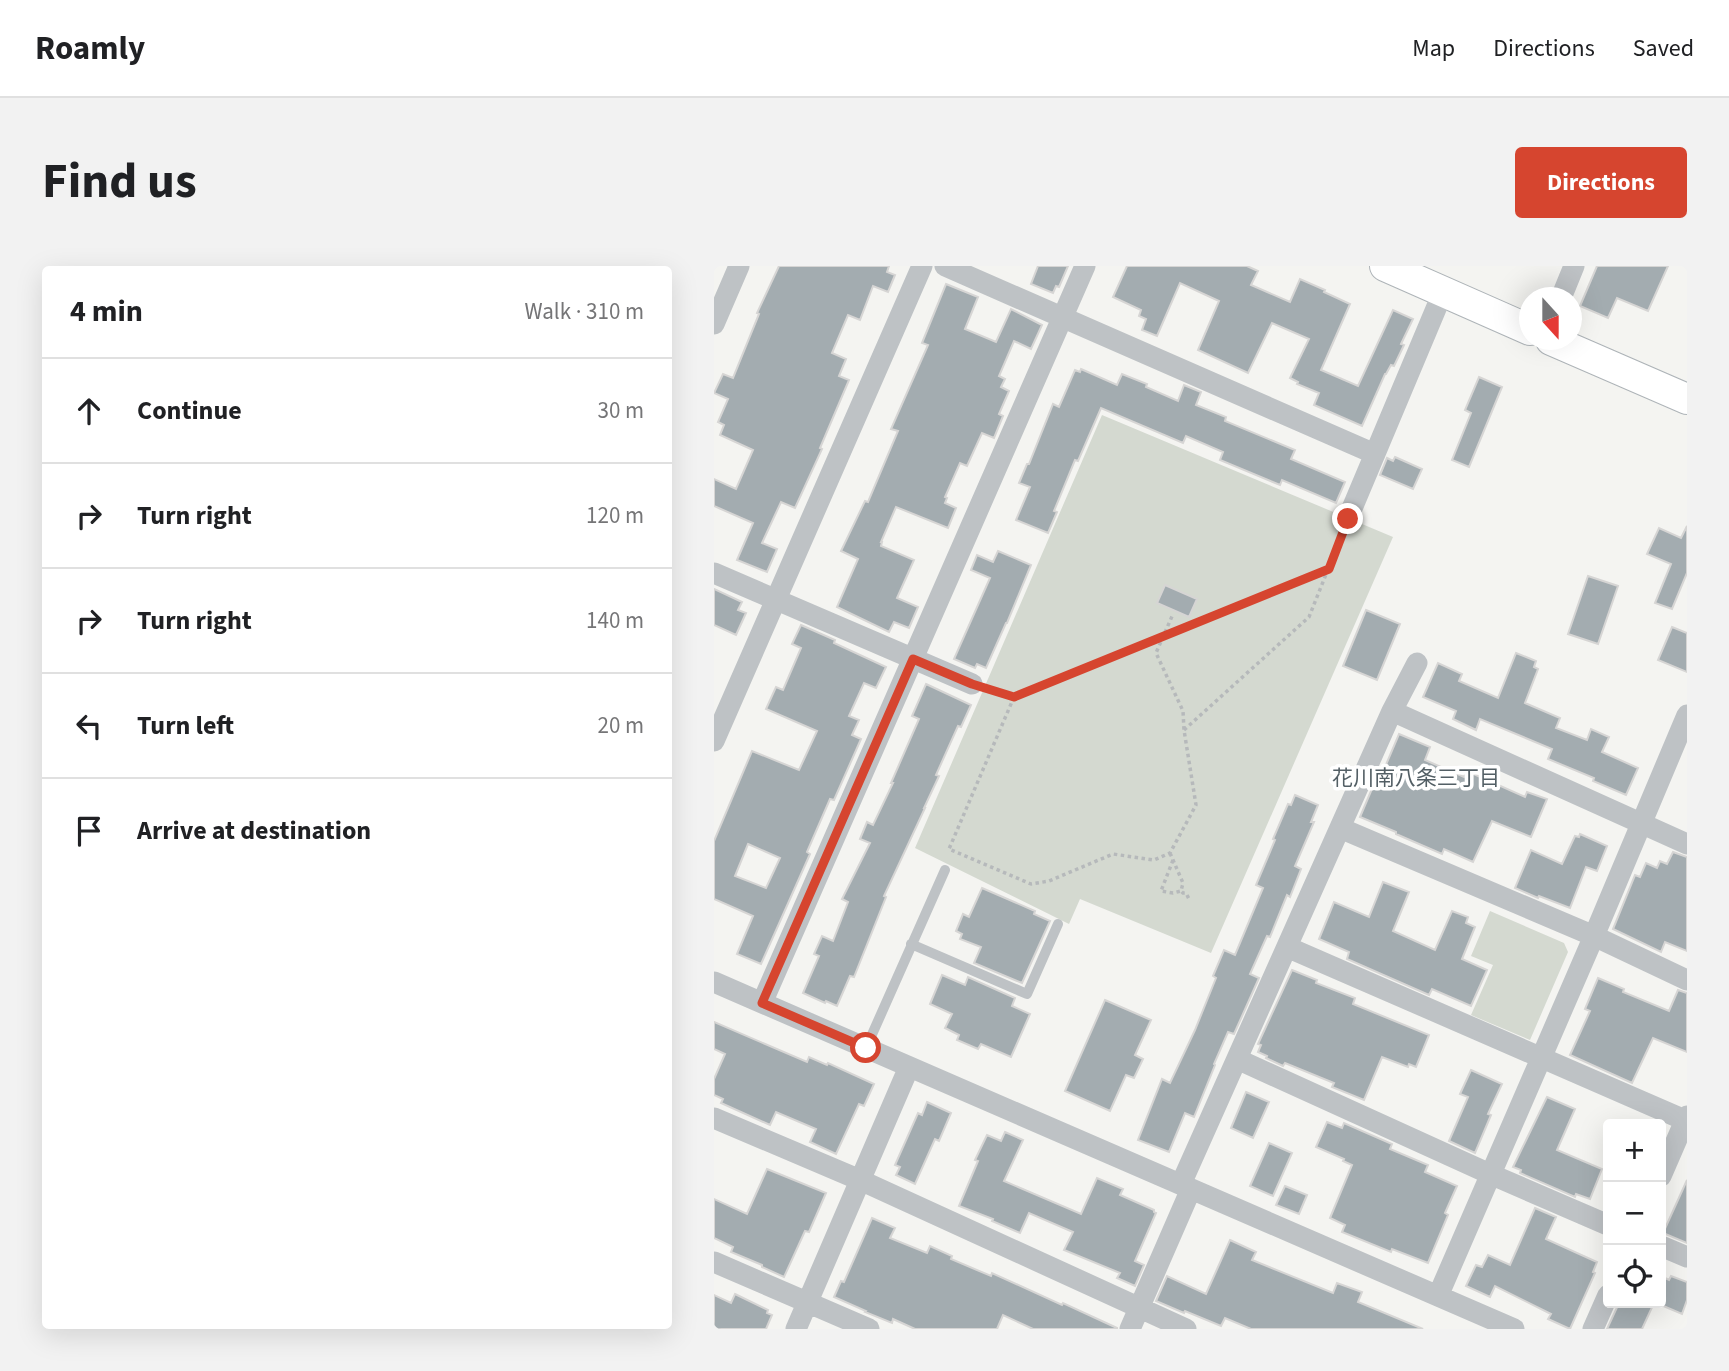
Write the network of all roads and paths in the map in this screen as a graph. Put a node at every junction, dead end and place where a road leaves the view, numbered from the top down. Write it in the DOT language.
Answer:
graph roads {
  1 [pos="738,266"];
  2 [pos="922,266"];
  3 [pos="945,266"];
  4 [pos="1085,266"];
  5 [pos="1385,266"];
  6 [pos="1574,266"];
  7 [pos="1565,287"];
  8 [pos="1443,292"];
  9 [pos="1063,317"];
  10 [pos="714,324"];
  11 [pos="1519,325"];
  12 [pos="1574,350"];
  13 [pos="1687,399"];
  14 [pos="1375,454"];
  15 [pos="1348,519"];
  16 [pos="1329,569"];
  17 [pos="714,573"];
  18 [pos="776,600"];
  19 [pos="1173,614"];
  20 [pos="1163,637"];
  21 [pos="913,659"];
  22 [pos="1417,663"];
  23 [pos="972,684"];
  24 [pos="1014,697"];
  25 [pos="1392,711"];
  26 [pos="1687,715"];
  27 [pos="1184,730"];
  28 [pos="714,741"];
  29 [pos="1642,824"];
  30 [pos="1340,828"];
  31 [pos="1687,844"];
  32 [pos="1170,853"];
  33 [pos="1173,860"];
  34 [pos="945,870"];
  35 [pos="1181,891"];
  36 [pos="1189,900"];
  37 [pos="1058,924"];
  38 [pos="1594,936"];
  39 [pos="911,944"];
  40 [pos="1287,947"];
  41 [pos="1687,980"];
  42 [pos="714,982"];
  43 [pos="762,1003"];
  44 [pos="866,1048"];
  45 [pos="1541,1058"];
  46 [pos="1237,1059"];
  47 [pos="909,1067"];
  48 [pos="714,1118"];
  49 [pos="1686,1119"];
  50 [pos="1666,1164"];
  51 [pos="1490,1174"];
  52 [pos="860,1181"];
  53 [pos="1186,1187"];
  54 [pos="1603,1223"];
  55 [pos="1666,1249"];
  56 [pos="1687,1257"];
  57 [pos="714,1262"];
  58 [pos="1438,1296"];
  59 [pos="807,1302"];
  60 [pos="1603,1306"];
  61 [pos="1139,1309"];
  62 [pos="1465,1319"];
  63 [pos="796,1329"];
  64 [pos="869,1329"];
  65 [pos="1130,1329"];
  66 [pos="1186,1329"];
  67 [pos="1514,1329"];
  68 [pos="1593,1329"];
  1 -- 10 [label="street"];
  2 -- 18 [label="street"];
  3 -- 9 [label="street"];
  4 -- 9 [label="street"];
  5 -- 8 [label="main road"];
  6 -- 7 [label="street"];
  8 -- 11 [label="main road"];
  8 -- 14 [label="street"];
  9 -- 14 [label="street"];
  9 -- 21 [label="street"];
  12 -- 13 [label="main road"];
  14 -- 15 [label="street"];
  15 -- 16 [label="path"];
  16 -- 20 [label="path"];
  16 -- 27 [label="path"];
  17 -- 18 [label="street"];
  18 -- 21 [label="street"];
  18 -- 28 [label="street"];
  19 -- 20 [label="path"];
  20 -- 24 [label="path"];
  20 -- 27 [label="path"];
  21 -- 23 [label="street"];
  21 -- 43 [label="street"];
  22 -- 25 [label="street"];
  23 -- 24 [label="path"];
  24 -- 32 [label="path"];
  25 -- 29 [label="street"];
  25 -- 30 [label="street"];
  26 -- 29 [label="street"];
  27 -- 32 [label="path"];
  29 -- 31 [label="street"];
  29 -- 38 [label="street"];
  30 -- 38 [label="street"];
  30 -- 40 [label="street"];
  32 -- 33 [label="path"];
  33 -- 35 [label="path"];
  33 -- 35 [label="path"];
  34 -- 39 [label="lane"];
  35 -- 36 [label="path"];
  37 -- 39 [label="lane"];
  38 -- 41 [label="street"];
  38 -- 45 [label="street"];
  39 -- 44 [label="lane"];
  40 -- 45 [label="street"];
  40 -- 46 [label="street"];
  42 -- 43 [label="street"];
  43 -- 44 [label="street"];
  44 -- 47 [label="street"];
  45 -- 49 [label="street"];
  45 -- 51 [label="street"];
  46 -- 51 [label="street"];
  46 -- 53 [label="street"];
  47 -- 52 [label="street"];
  47 -- 53 [label="street"];
  48 -- 52 [label="street"];
  49 -- 50 [label="street"];
  51 -- 54 [label="street"];
  51 -- 58 [label="street"];
  52 -- 59 [label="street"];
  52 -- 61 [label="street"];
  53 -- 58 [label="street"];
  53 -- 61 [label="street"];
  55 -- 56 [label="street"];
  57 -- 59 [label="street"];
  58 -- 62 [label="street"];
  59 -- 63 [label="street"];
  59 -- 64 [label="street"];
  60 -- 68 [label="street"];
  61 -- 65 [label="street"];
  61 -- 66 [label="street"];
  62 -- 67 [label="street"];
}
